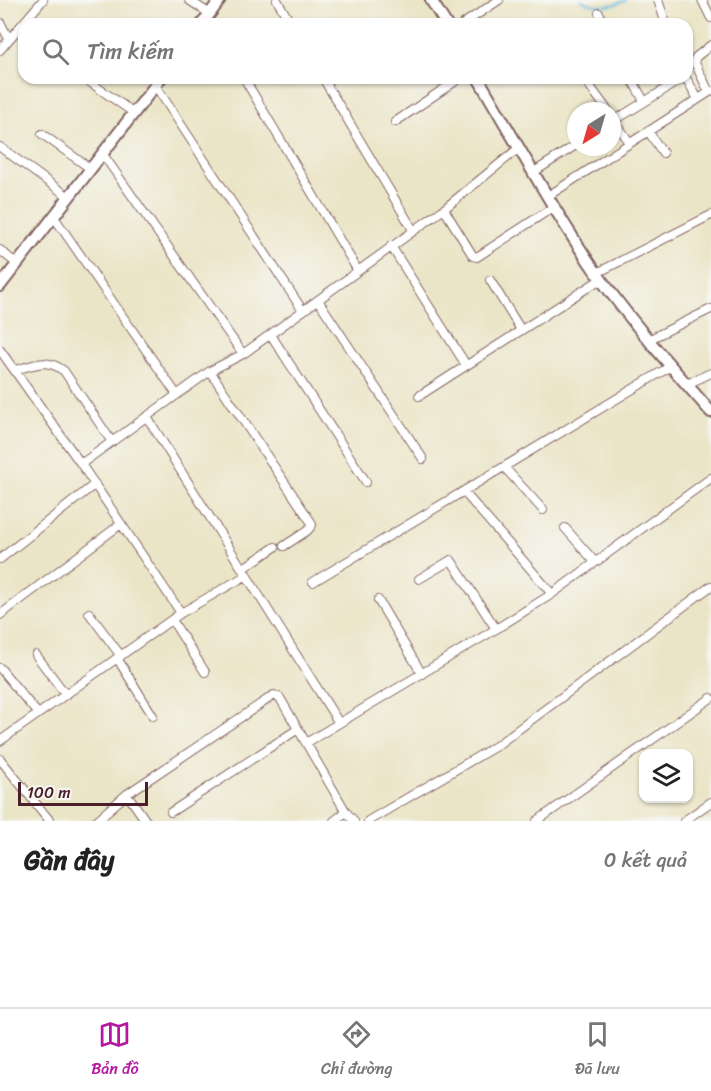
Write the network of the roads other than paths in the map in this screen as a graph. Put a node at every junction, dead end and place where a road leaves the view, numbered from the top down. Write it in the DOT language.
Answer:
graph roads {
  1 [pos="43,0"];
  2 [pos="189,0"];
  3 [pos="220,0"];
  4 [pos="276,0"];
  5 [pos="431,0"];
  6 [pos="658,0"];
  7 [pos="702,0"];
  8 [pos="497,1"];
  9 [pos="599,13"];
  10 [pos="27,18"];
  11 [pos="206,18"];
  12 [pos="209,18"];
  13 [pos="287,18"];
  14 [pos="442,18"];
  15 [pos="472,18"];
  16 [pos="601,18"];
  17 [pos="664,18"];
  18 [pos="711,18"];
  19 [pos="0,22"];
  20 [pos="18,29"];
  21 [pos="9,39"];
  22 [pos="711,45"];
  23 [pos="0,50"];
  24 [pos="93,84"];
  25 [pos="156,84"];
  26 [pos="159,84"];
  27 [pos="248,84"];
  28 [pos="326,84"];
  29 [pos="451,84"];
  30 [pos="485,84"];
  31 [pos="588,84"];
  32 [pos="634,84"];
  33 [pos="674,84"];
  34 [pos="688,84"];
  35 [pos="710,91"];
  36 [pos="698,99"];
  37 [pos="644,101"];
  38 [pos="601,102"];
  39 [pos="134,113"];
  40 [pos="621,115"];
  41 [pos="395,122"];
  42 [pos="621,131"];
  43 [pos="648,131"];
  44 [pos="42,134"];
  45 [pos="630,143"];
  46 [pos="0,147"];
  47 [pos="519,148"];
  48 [pos="567,151"];
  49 [pos="102,153"];
  50 [pos="663,153"];
  51 [pos="90,169"];
  52 [pos="534,172"];
  53 [pos="548,196"];
  54 [pos="69,197"];
  55 [pos="555,206"];
  56 [pos="444,209"];
  57 [pos="711,215"];
  58 [pos="54,217"];
  59 [pos="412,231"];
  60 [pos="391,246"];
  61 [pos="0,250"];
  62 [pos="17,264"];
  63 [pos="358,271"];
  64 [pos="599,276"];
  65 [pos="490,280"];
  66 [pos="0,286"];
  67 [pos="318,300"];
  68 [pos="711,309"];
  69 [pos="303,311"];
  70 [pos="521,330"];
  71 [pos="271,335"];
  72 [pos="648,340"];
  73 [pos="0,350"];
  74 [pos="243,354"];
  75 [pos="466,365"];
  76 [pos="670,366"];
  77 [pos="15,370"];
  78 [pos="210,371"];
  79 [pos="711,374"];
  80 [pos="687,384"];
  81 [pos="177,395"];
  82 [pos="418,396"];
  83 [pos="711,412"];
  84 [pos="147,417"];
  85 [pos="112,442"];
  86 [pos="423,459"];
  87 [pos="81,464"];
  88 [pos="504,467"];
  89 [pos="711,478"];
  90 [pos="366,482"];
  91 [pos="94,484"];
  92 [pos="464,492"];
  93 [pos="543,510"];
  94 [pos="121,524"];
  95 [pos="565,528"];
  96 [pos="284,546"];
  97 [pos="275,547"];
  98 [pos="0,559"];
  99 [pos="595,562"];
  100 [pos="244,572"];
  101 [pos="419,579"];
  102 [pos="313,582"];
  103 [pos="711,586"];
  104 [pos="552,594"];
  105 [pos="378,600"];
  106 [pos="89,612"];
  107 [pos="181,613"];
  108 [pos="0,615"];
  109 [pos="172,620"];
  110 [pos="496,629"];
  111 [pos="36,655"];
  112 [pos="119,657"];
  113 [pos="0,668"];
  114 [pos="205,672"];
  115 [pos="422,674"];
  116 [pos="66,695"];
  117 [pos="711,698"];
  118 [pos="38,714"];
  119 [pos="153,716"];
  120 [pos="339,723"];
  121 [pos="298,729"];
  122 [pos="0,741"];
  123 [pos="306,743"];
  124 [pos="0,759"];
  125 [pos="127,794"];
  126 [pos="711,802"];
  127 [pos="171,812"];
  128 [pos="346,812"];
  129 [pos="50,821"];
  130 [pos="96,821"];
  131 [pos="146,821"];
  132 [pos="334,821"];
  133 [pos="354,821"];
  134 [pos="368,821"];
  135 [pos="537,821"];
  136 [pos="684,821"];
  1 -- 10 [label="street"];
  2 -- 11 [label="street"];
  3 -- 12 [label="street"];
  4 -- 13 [label="street"];
  5 -- 14 [label="street"];
  6 -- 17 [label="street"];
  7 -- 18 [label="street"];
  8 -- 15 [label="street"];
  9 -- 16 [label="street"];
  19 -- 21 [label="street"];
  20 -- 21 [label="street"];
  21 -- 23 [label="street"];
  22 -- 35 [label="street"];
  24 -- 39 [label="street"];
  25 -- 39 [label="street"];
  26 -- 69 [label="street"];
  27 -- 63 [label="street"];
  28 -- 59 [label="street"];
  29 -- 41 [label="street"];
  30 -- 47 [label="street"];
  31 -- 38 [label="street"];
  32 -- 37 [label="street"];
  33 -- 37 [label="street"];
  34 -- 36 [label="street"];
  35 -- 36 [label="street"];
  36 -- 43 [label="street"];
  37 -- 40 [label="street"];
  39 -- 49 [label="street"];
  42 -- 45 [label="street"];
  43 -- 45 [label="street"];
  43 -- 50 [label="street"];
  44 -- 51 [label="street"];
  45 -- 53 [label="street"];
  46 -- 54 [label="street"];
  47 -- 52 [label="street"];
  47 -- 56 [label="street"];
  48 -- 52 [label="street"];
  49 -- 51 [label="street"];
  49 -- 74 [label="street"];
  51 -- 54 [label="street"];
  52 -- 53 [label="street"];
  53 -- 55 [label="street"];
  54 -- 58 [label="street"];
  55 -- 56 [label="street"];
  55 -- 64 [label="street"];
  56 -- 59 [label="street"];
  57 -- 64 [label="street"];
  58 -- 62 [label="street"];
  58 -- 81 [label="street"];
  59 -- 60 [label="street"];
  60 -- 63 [label="street"];
  60 -- 75 [label="street"];
  61 -- 62 [label="street"];
  62 -- 66 [label="street"];
  63 -- 67 [label="street"];
  64 -- 70 [label="street"];
  64 -- 72 [label="street"];
  65 -- 70 [label="street"];
  67 -- 69 [label="street"];
  67 -- 86 [label="street"];
  68 -- 72 [label="street"];
  69 -- 71 [label="street"];
  70 -- 75 [label="street"];
  71 -- 74 [label="street"];
  71 -- 90 [label="street"];
  72 -- 76 [label="street"];
  73 -- 77 [label="street"];
  74 -- 78 [label="street"];
  75 -- 82 [label="street"];
  76 -- 80 [label="street"];
  76 -- 88 [label="street"];
  77 -- 85 [label="street"];
  77 -- 87 [label="street"];
  78 -- 81 [label="street"];
  78 -- 96 [label="street"];
  79 -- 80 [label="street"];
  80 -- 83 [label="street"];
  81 -- 84 [label="street"];
  84 -- 85 [label="street"];
  84 -- 100 [label="street"];
  85 -- 87 [label="street"];
  87 -- 91 [label="street"];
  88 -- 92 [label="street"];
  88 -- 93 [label="street"];
  89 -- 99 [label="street"];
  91 -- 94 [label="street"];
  91 -- 98 [label="street"];
  92 -- 102 [label="street"];
  92 -- 104 [label="street"];
  94 -- 107 [label="street"];
  94 -- 108 [label="street"];
  95 -- 99 [label="street"];
  97 -- 100 [label="street"];
  99 -- 104 [label="street"];
  100 -- 107 [label="street"];
  100 -- 120 [label="street"];
  101 -- 110 [label="street"];
  103 -- 134 [label="street"];
  104 -- 110 [label="street"];
  105 -- 115 [label="street"];
  106 -- 112 [label="street"];
  107 -- 109 [label="street"];
  109 -- 112 [label="street"];
  109 -- 114 [label="street"];
  110 -- 115 [label="street"];
  111 -- 116 [label="street"];
  112 -- 116 [label="street"];
  112 -- 119 [label="street"];
  113 -- 118 [label="street"];
  115 -- 120 [label="street"];
  116 -- 118 [label="street"];
  117 -- 135 [label="street"];
  118 -- 122 [label="street"];
  120 -- 123 [label="street"];
  121 -- 123 [label="street"];
  121 -- 125 [label="street"];
  121 -- 127 [label="street"];
  123 -- 128 [label="street"];
  124 -- 129 [label="street"];
  125 -- 130 [label="street"];
  125 -- 131 [label="street"];
  126 -- 136 [label="street"];
  128 -- 132 [label="street"];
  128 -- 133 [label="street"];
}
